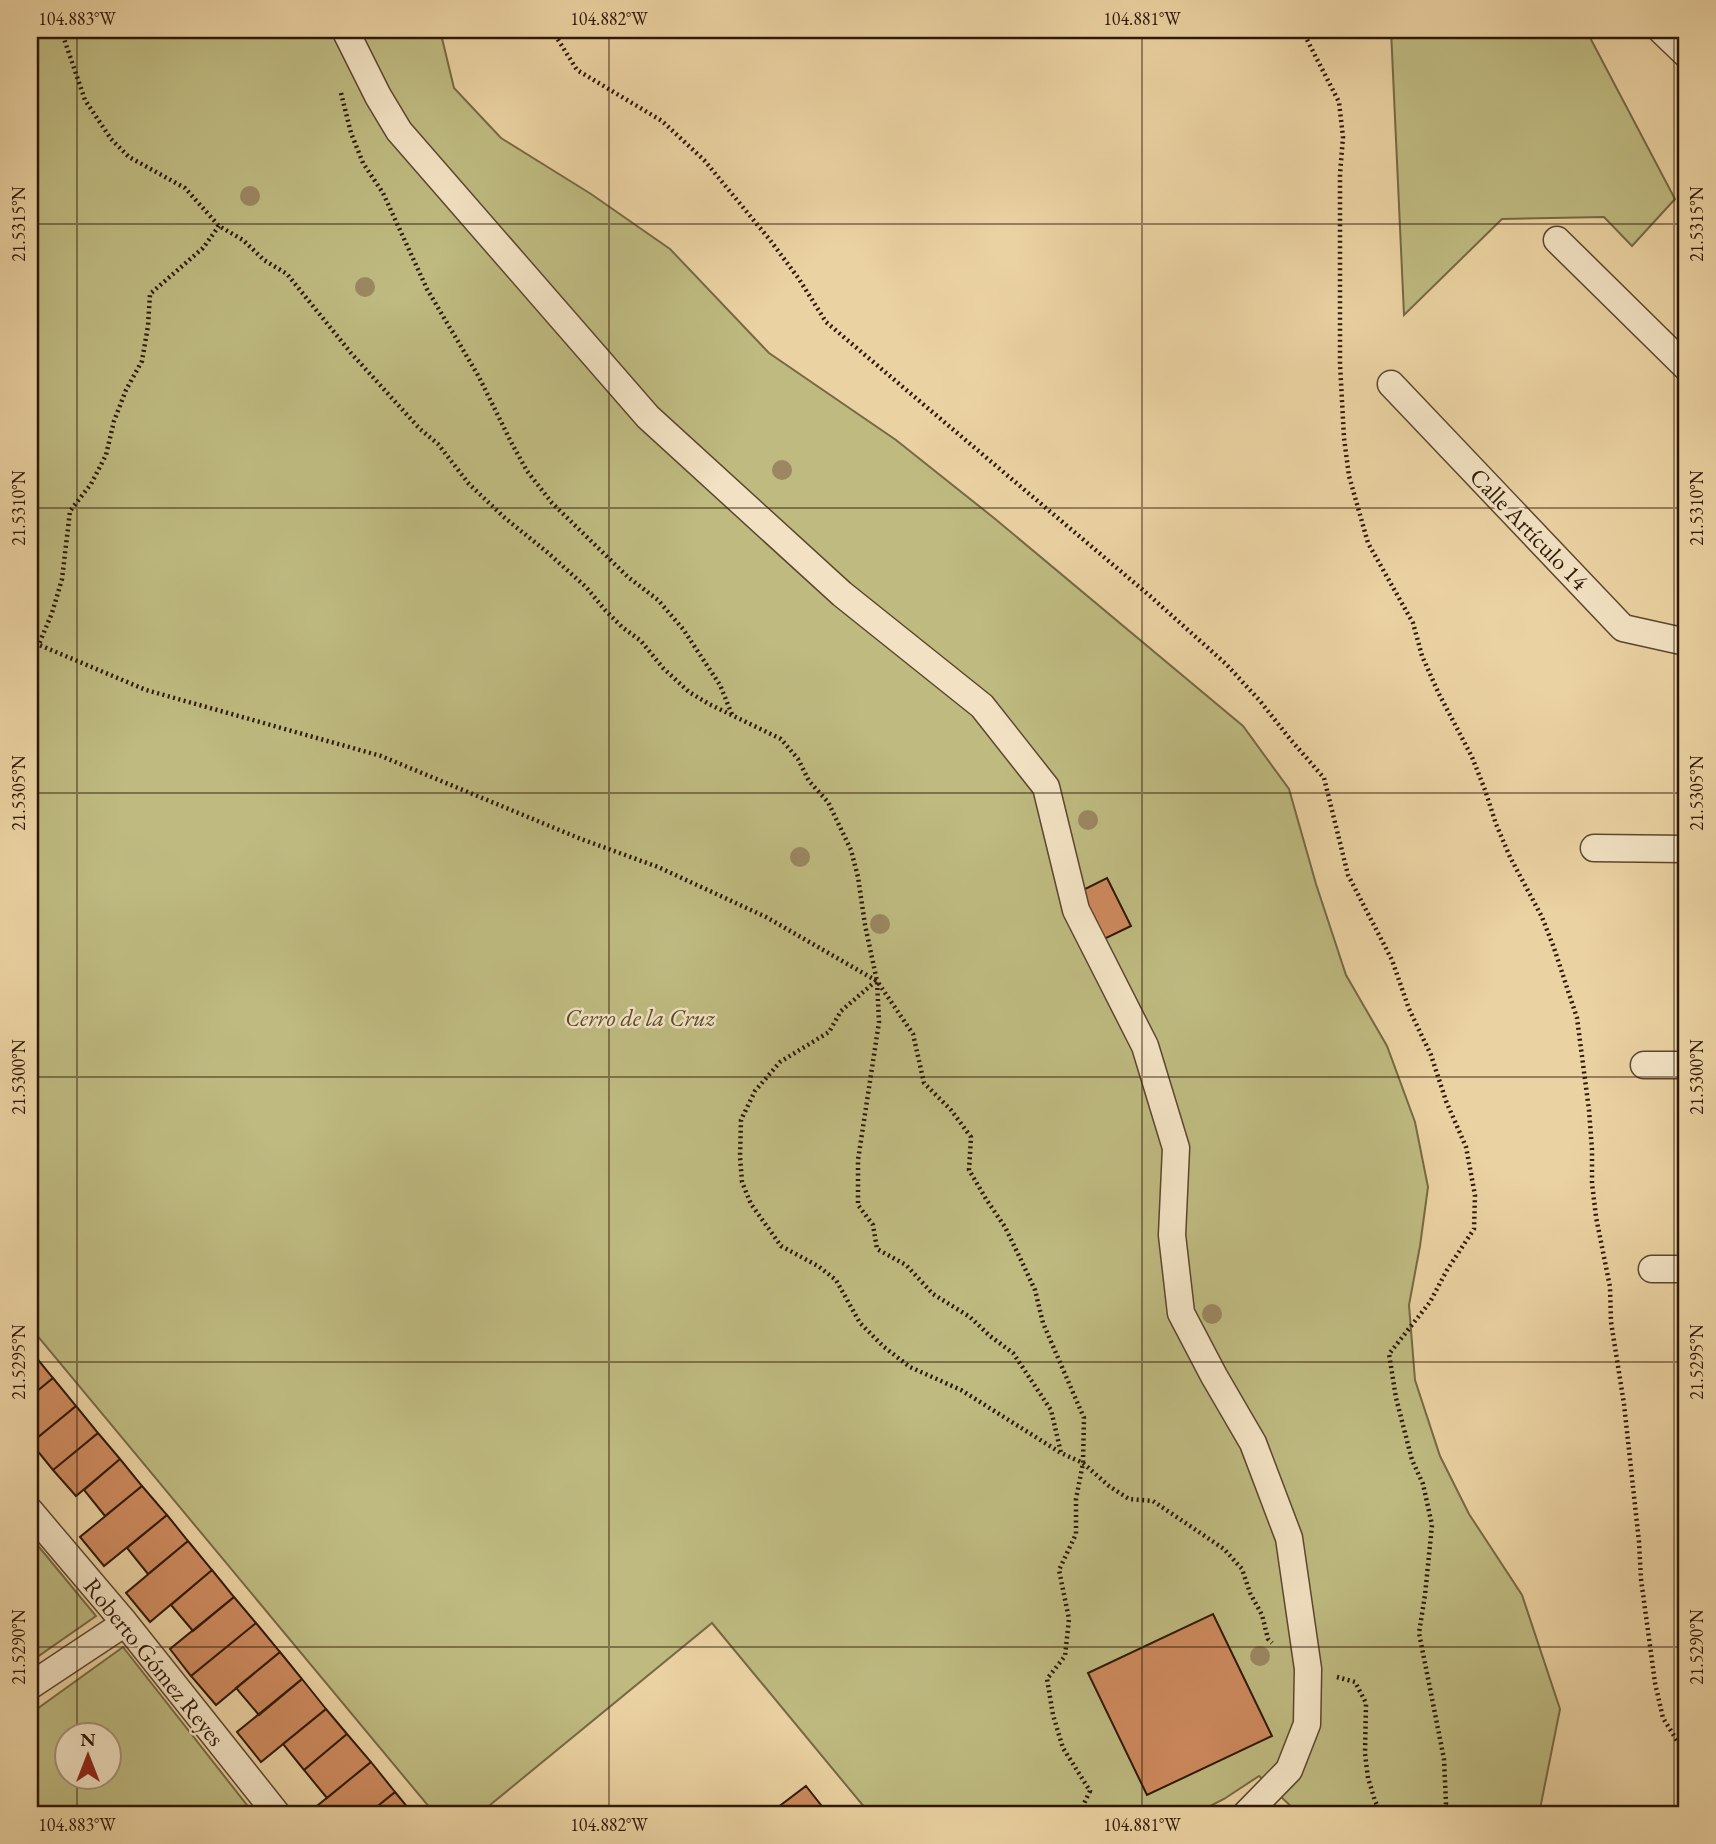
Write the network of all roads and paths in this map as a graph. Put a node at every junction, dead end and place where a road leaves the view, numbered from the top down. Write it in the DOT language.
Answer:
graph roads {
  1 [pos="61,30"];
  2 [pos="345,30"];
  3 [pos="552,30"];
  4 [pos="1302,30"];
  5 [pos="1661,30"];
  6 [pos="1686,54"];
  7 [pos="340,88"];
  8 [pos="219,226"];
  9 [pos="1557,240"];
  10 [pos="1686,367"];
  11 [pos="1391,384"];
  12 [pos="30,640"];
  13 [pos="1686,642"];
  14 [pos="39,644"];
  15 [pos="30,656"];
  16 [pos="733,717"];
  17 [pos="1594,848"];
  18 [pos="1686,849"];
  19 [pos="877,981"];
  20 [pos="1644,1065"];
  21 [pos="1686,1065"];
  22 [pos="1652,1269"];
  23 [pos="1686,1269"];
  24 [pos="1061,1452"];
  25 [pos="1083,1463"];
  26 [pos="30,1511"];
  27 [pos="125,1623"];
  28 [pos="1308,1669"];
  29 [pos="30,1686"];
  30 [pos="1686,1751"];
  31 [pos="277,1814"];
  32 [pos="1079,1814"];
  33 [pos="1246,1814"];
  34 [pos="1382,1814"];
  35 [pos="1444,1814"];
  1 -- 8 [label="path"];
  2 -- 28 [label="street"];
  3 -- 35 [label="path"];
  4 -- 30 [label="path"];
  5 -- 6 [label="street"];
  7 -- 16 [label="path"];
  8 -- 14 [label="path"];
  8 -- 16 [label="path"];
  9 -- 10 [label="street"];
  11 -- 13 [label="street, Calle Artículo 14"];
  12 -- 14 [label="path"];
  14 -- 15 [label="path"];
  14 -- 19 [label="path"];
  16 -- 19 [label="path"];
  17 -- 18 [label="street"];
  19 -- 24 [label="path"];
  19 -- 24 [label="path"];
  19 -- 25 [label="path"];
  20 -- 21 [label="street"];
  22 -- 23 [label="street"];
  24 -- 25 [label="path"];
  25 -- 28 [label="path"];
  25 -- 32 [label="path"];
  26 -- 27 [label="street, Roberto Gómez Reyes"];
  27 -- 29 [label="street"];
  27 -- 31 [label="street, Roberto Gómez Reyes"];
  28 -- 33 [label="street"];
  28 -- 34 [label="path"];
}
